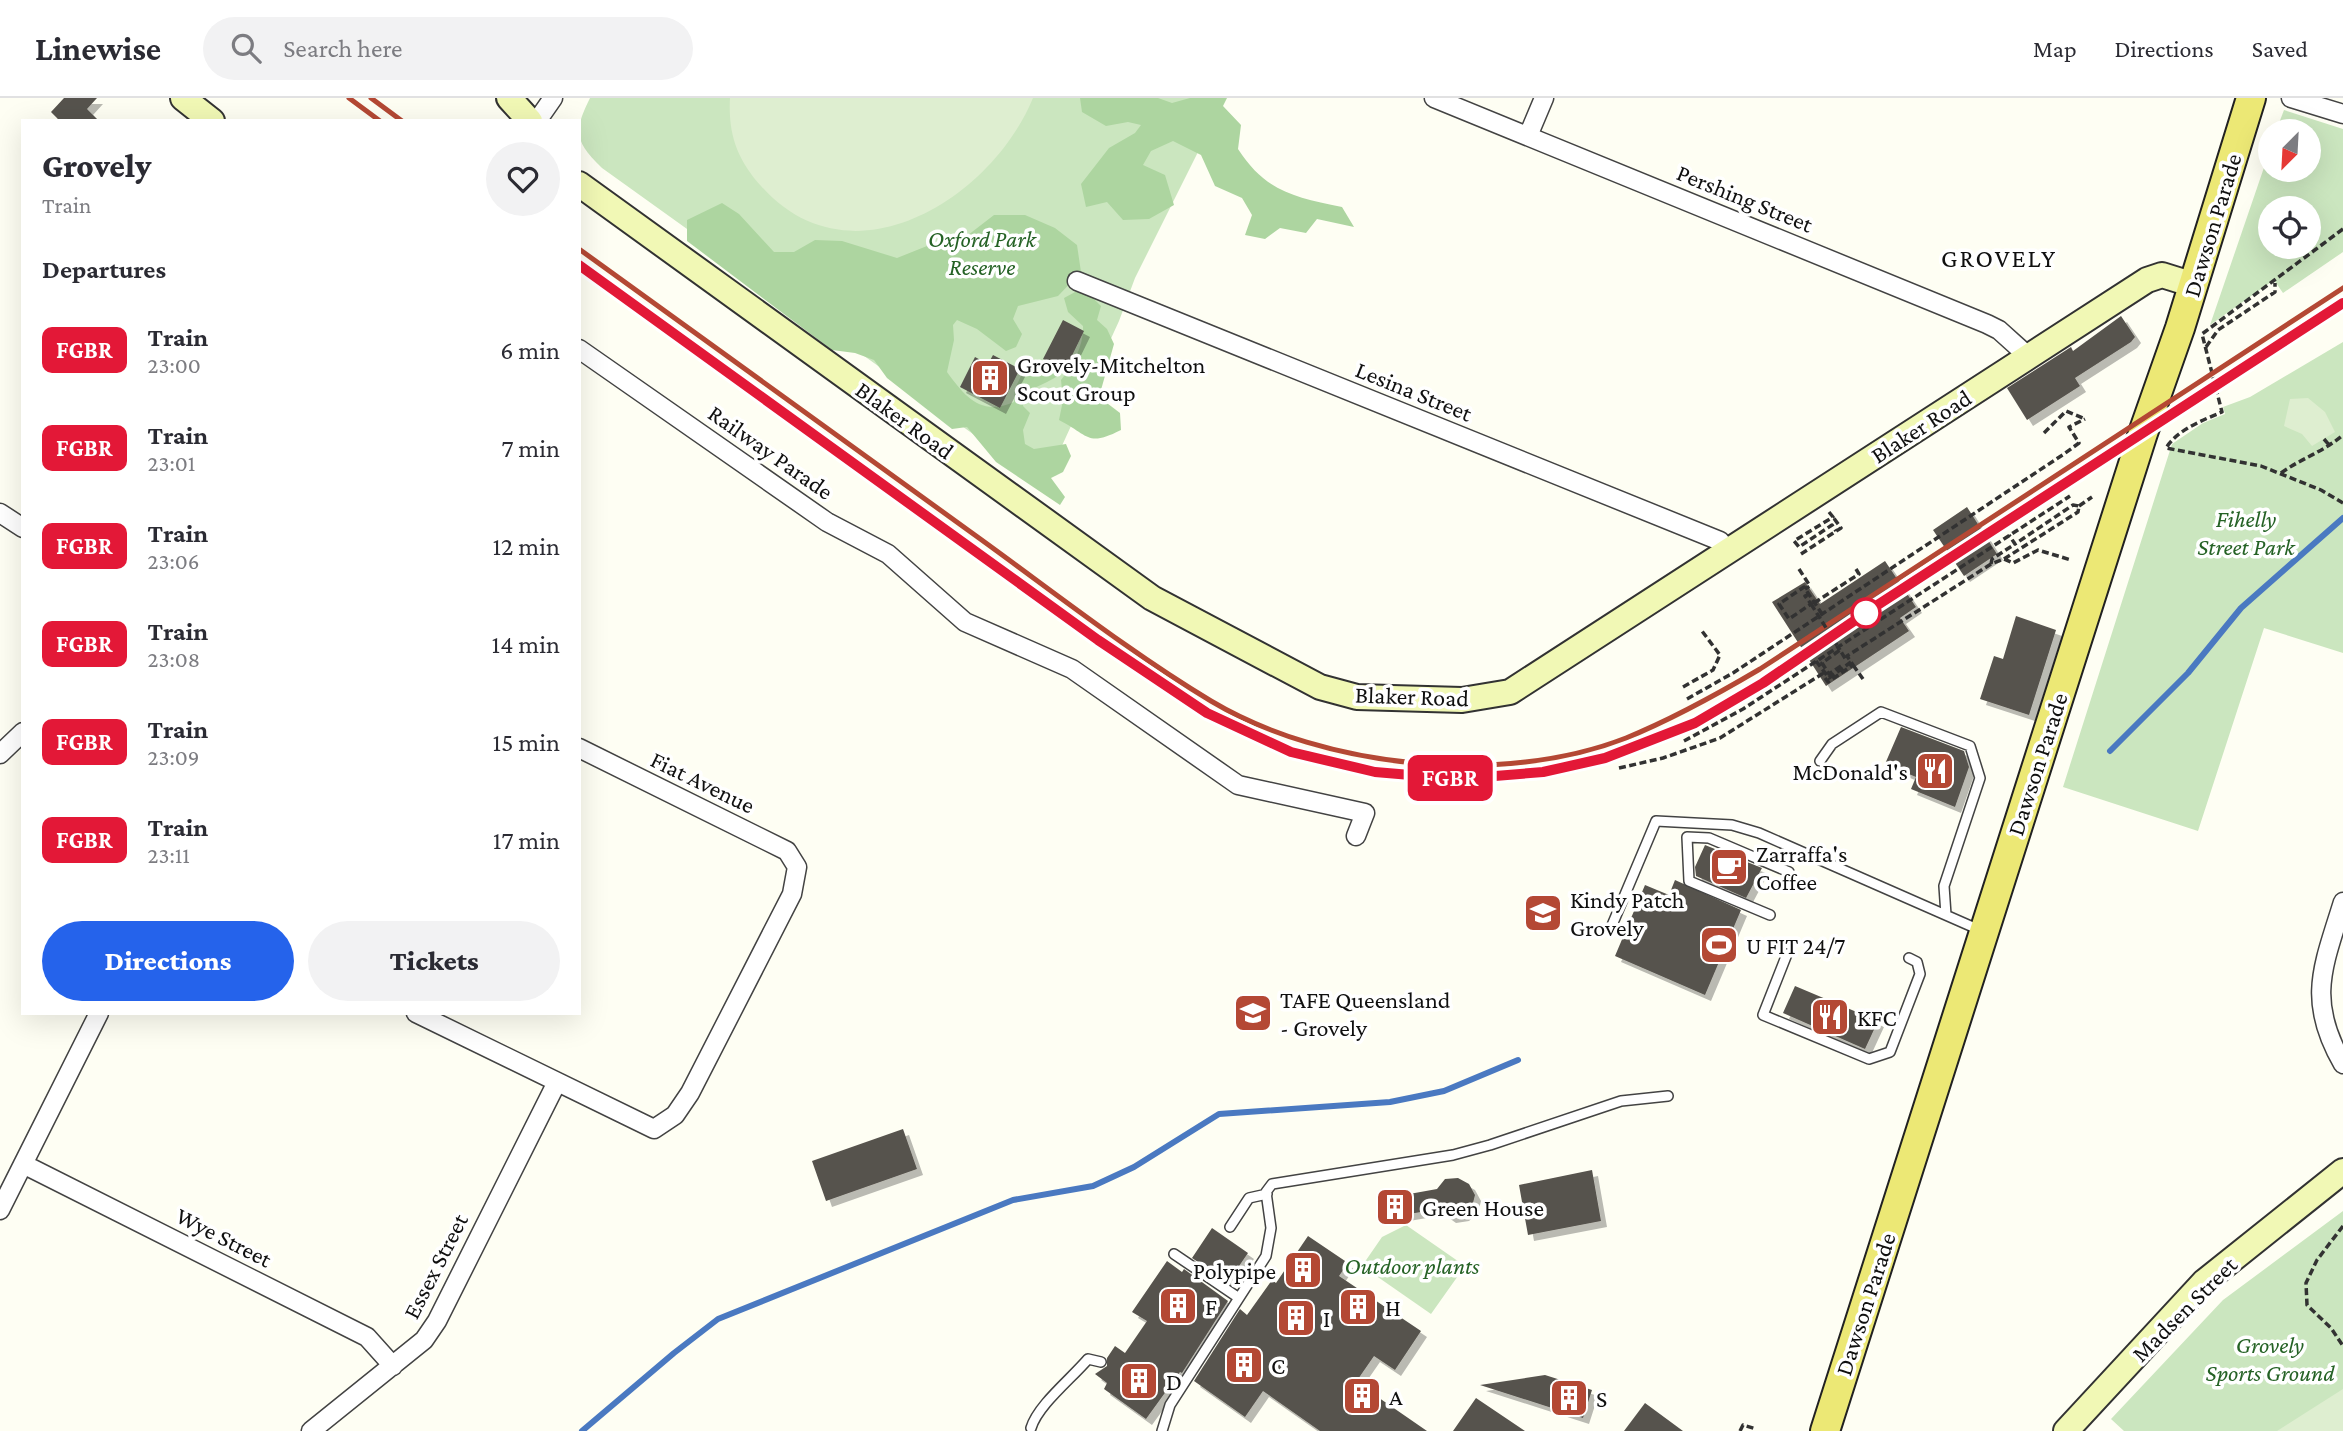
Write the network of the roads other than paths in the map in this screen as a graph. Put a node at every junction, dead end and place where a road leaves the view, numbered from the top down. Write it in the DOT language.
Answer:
graph roads {
  1 [pos="183,98"];
  2 [pos="509,98"];
  3 [pos="553,98"];
  4 [pos="1434,98"];
  5 [pos="1544,98"];
  6 [pos="2251,98"];
  7 [pos="2291,98"];
  8 [pos="2343,114"];
  9 [pos="209,119"];
  10 [pos="528,119"];
  11 [pos="538,119"];
  12 [pos="1528,136"];
  13 [pos="581,185"];
  14 [pos="1077,281"];
  15 [pos="2194,285"];
  16 [pos="581,350"];
  17 [pos="2029,357"];
  18 [pos="0,513"];
  19 [pos="21,527"];
  20 [pos="1728,552"];
  21 [pos="21,735"];
  22 [pos="581,749"];
  23 [pos="0,754"];
  24 [pos="1820,761"];
  25 [pos="1356,836"];
  26 [pos="1789,872"];
  27 [pos="2343,902"];
  28 [pos="1770,915"];
  29 [pos="1946,915"];
  30 [pos="1610,930"];
  31 [pos="1984,932"];
  32 [pos="1787,954"];
  33 [pos="1909,958"];
  34 [pos="98,1015"];
  35 [pos="419,1015"];
  36 [pos="2343,1064"];
  37 [pos="556,1084"];
  38 [pos="1668,1096"];
  39 [pos="23,1164"];
  40 [pos="2343,1171"];
  41 [pos="1267,1194"];
  42 [pos="0,1210"];
  43 [pos="1230,1227"];
  44 [pos="1174,1254"];
  45 [pos="1239,1298"];
  46 [pos="1101,1362"];
  47 [pos="393,1366"];
  48 [pos="1031,1428"];
  49 [pos="311,1431"];
  50 [pos="1162,1431"];
  51 [pos="1825,1431"];
  52 [pos="2066,1431"];
  1 -- 9 [label="street"];
  2 -- 10 [label="street"];
  3 -- 11 [label="street"];
  4 -- 12 [label="street, Pershing Street"];
  5 -- 12 [label="street"];
  6 -- 15 [label="main road, Dawson Parade"];
  7 -- 8 [label="street"];
  12 -- 17 [label="street, Pershing Street"];
  13 -- 20 [label="street, Blaker Road"];
  14 -- 20 [label="street, Lesina Street"];
  15 -- 17 [label="street, Blaker Road"];
  15 -- 31 [label="main road, Dawson Parade"];
  16 -- 25 [label="street, Railway Parade"];
  17 -- 20 [label="street, Blaker Road"];
  18 -- 19 [label="street"];
  21 -- 23 [label="street"];
  22 -- 37 [label="street, Fiat Avenue"];
  24 -- 29 [label="lane"];
  26 -- 28 [label="lane"];
  27 -- 36 [label="street"];
  29 -- 30 [label="lane"];
  29 -- 31 [label="lane"];
  31 -- 51 [label="main road, Dawson Parade"];
  32 -- 33 [label="lane"];
  34 -- 39 [label="street"];
  35 -- 37 [label="street"];
  37 -- 47 [label="street, Essex Street"];
  38 -- 41 [label="lane"];
  39 -- 42 [label="street"];
  39 -- 47 [label="street, Wye Street"];
  40 -- 52 [label="street, Madsen Street"];
  41 -- 43 [label="lane"];
  41 -- 45 [label="lane"];
  44 -- 45 [label="lane"];
  45 -- 50 [label="lane"];
  46 -- 48 [label="lane"];
  47 -- 49 [label="street, Essex Street"];
}
